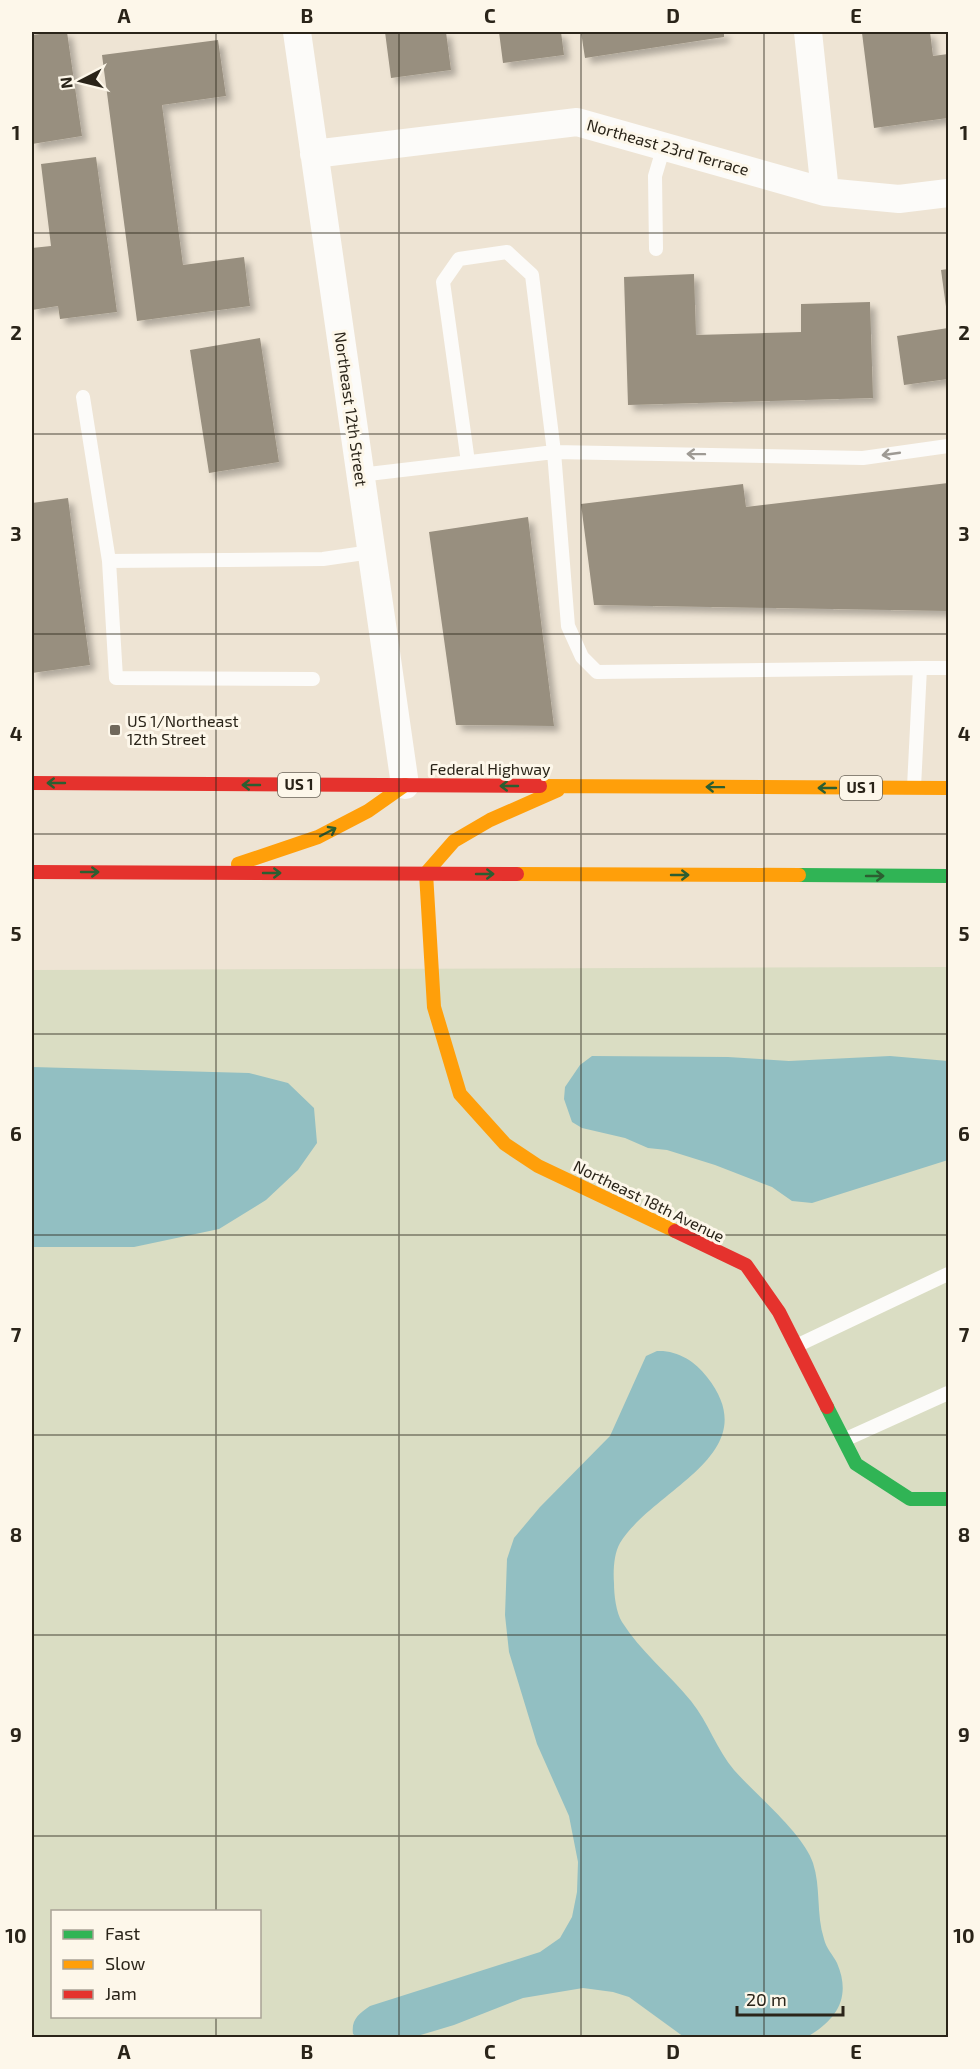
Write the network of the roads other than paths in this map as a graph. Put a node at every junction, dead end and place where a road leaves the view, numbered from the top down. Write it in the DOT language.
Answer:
graph roads {
  1 [pos="297,32"];
  2 [pos="808,32"];
  3 [pos="664,146"];
  4 [pos="314,154"];
  5 [pos="825,192"];
  6 [pos="948,193"];
  7 [pos="656,249"];
  8 [pos="83,397"];
  9 [pos="948,446"];
  10 [pos="554,452"];
  11 [pos="468,462"];
  12 [pos="360,475"];
  13 [pos="371,552"];
  14 [pos="109,561"];
  15 [pos="920,668"];
  16 [pos="948,668"];
  17 [pos="313,679"];
  18 [pos="32,783"];
  19 [pos="405,785"];
  20 [pos="567,786"];
  21 [pos="914,787"];
  22 [pos="948,788"];
  23 [pos="32,872"];
  24 [pos="214,872"];
  25 [pos="426,873"];
  26 [pos="948,876"];
  27 [pos="948,1274"];
  28 [pos="796,1346"];
  29 [pos="948,1394"];
  30 [pos="844,1440"];
  31 [pos="948,1499"];
  1 -- 4 [label="street, Northeast 12th Street"];
  2 -- 5 [label="street"];
  3 -- 4 [label="street, Northeast 23rd Terrace"];
  3 -- 5 [label="street, Northeast 23rd Terrace"];
  3 -- 7 [label="lane"];
  4 -- 12 [label="street, Northeast 12th Street"];
  5 -- 6 [label="street, Northeast 23rd Terrace"];
  8 -- 14 [label="lane"];
  9 -- 10 [label="lane, one-way"];
  10 -- 11 [label="lane"];
  10 -- 11 [label="lane"];
  10 -- 15 [label="lane"];
  11 -- 12 [label="lane"];
  12 -- 13 [label="street, Northeast 12th Street"];
  13 -- 14 [label="lane"];
  13 -- 19 [label="street, Northeast 12th Street"];
  14 -- 17 [label="lane"];
  15 -- 16 [label="lane"];
  15 -- 21 [label="lane"];
  19 -- 18 [label="main road, Federal Highway / US 1, one-way"];
  20 -- 19 [label="main road, Federal Highway / US 1, one-way"];
  24 -- 19 [label="main road, one-way"];
  21 -- 20 [label="main road, Federal Highway / US 1, one-way"];
  20 -- 25 [label="main road"];
  21 -- 22 [label="main road, Federal Highway / US 1"];
  23 -- 24 [label="main road, one-way"];
  24 -- 25 [label="main road, one-way"];
  25 -- 26 [label="main road, one-way"];
  25 -- 28 [label="main road, Northeast 18th Avenue"];
  27 -- 28 [label="lane"];
  28 -- 30 [label="main road, Northeast 18th Avenue"];
  29 -- 30 [label="lane"];
  30 -- 31 [label="main road, Northeast 18th Avenue"];
}
